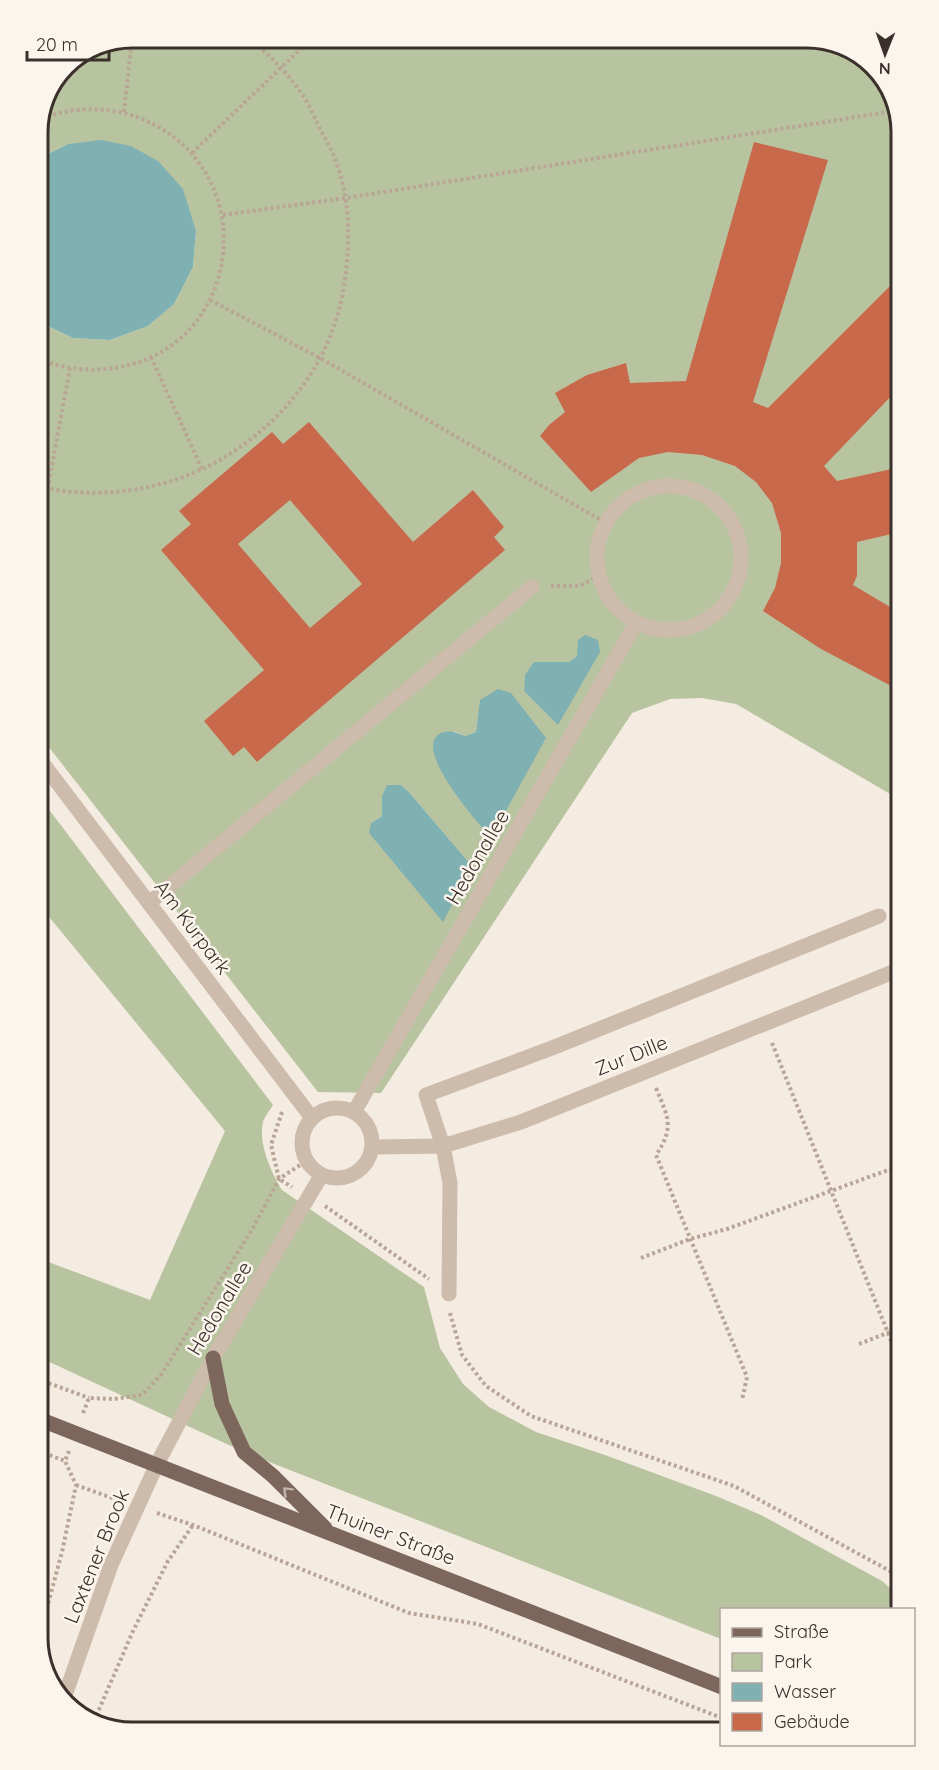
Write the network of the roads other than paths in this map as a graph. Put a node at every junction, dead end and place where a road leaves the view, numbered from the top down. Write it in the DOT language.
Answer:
graph roads {
  1 [pos="532,587"];
  2 [pos="636,623"];
  3 [pos="48,770"];
  4 [pos="149,903"];
  5 [pos="879,916"];
  6 [pos="891,973"];
  7 [pos="354,1112"];
  8 [pos="312,1118"];
  9 [pos="443,1146"];
  10 [pos="373,1147"];
  11 [pos="321,1176"];
  12 [pos="449,1294"];
  13 [pos="213,1358"];
  14 [pos="48,1422"];
  15 [pos="157,1464"];
  16 [pos="329,1532"];
  17 [pos="720,1686"];
  18 [pos="67,1691"];
  1 -- 4 [label="street"];
  2 -- 2 [label="street"];
  2 -- 7 [label="street, Hedonallee"];
  3 -- 4 [label="street, Am Kurpark"];
  4 -- 8 [label="street, Am Kurpark"];
  5 -- 9 [label="street"];
  6 -- 9 [label="street, Zur Dille"];
  7 -- 8 [label="street"];
  7 -- 10 [label="street"];
  8 -- 11 [label="street"];
  9 -- 10 [label="street, Zur Dille"];
  9 -- 12 [label="street"];
  10 -- 11 [label="street"];
  11 -- 13 [label="street, Hedonallee"];
  13 -- 15 [label="street, Hedonallee"];
  16 -- 13 [label="main road, one-way"];
  14 -- 15 [label="main road, Thuiner Straße"];
  15 -- 16 [label="main road, Thuiner Straße"];
  15 -- 18 [label="street, Laxtener Brook"];
  16 -- 17 [label="main road, Thuiner Straße"];
}
